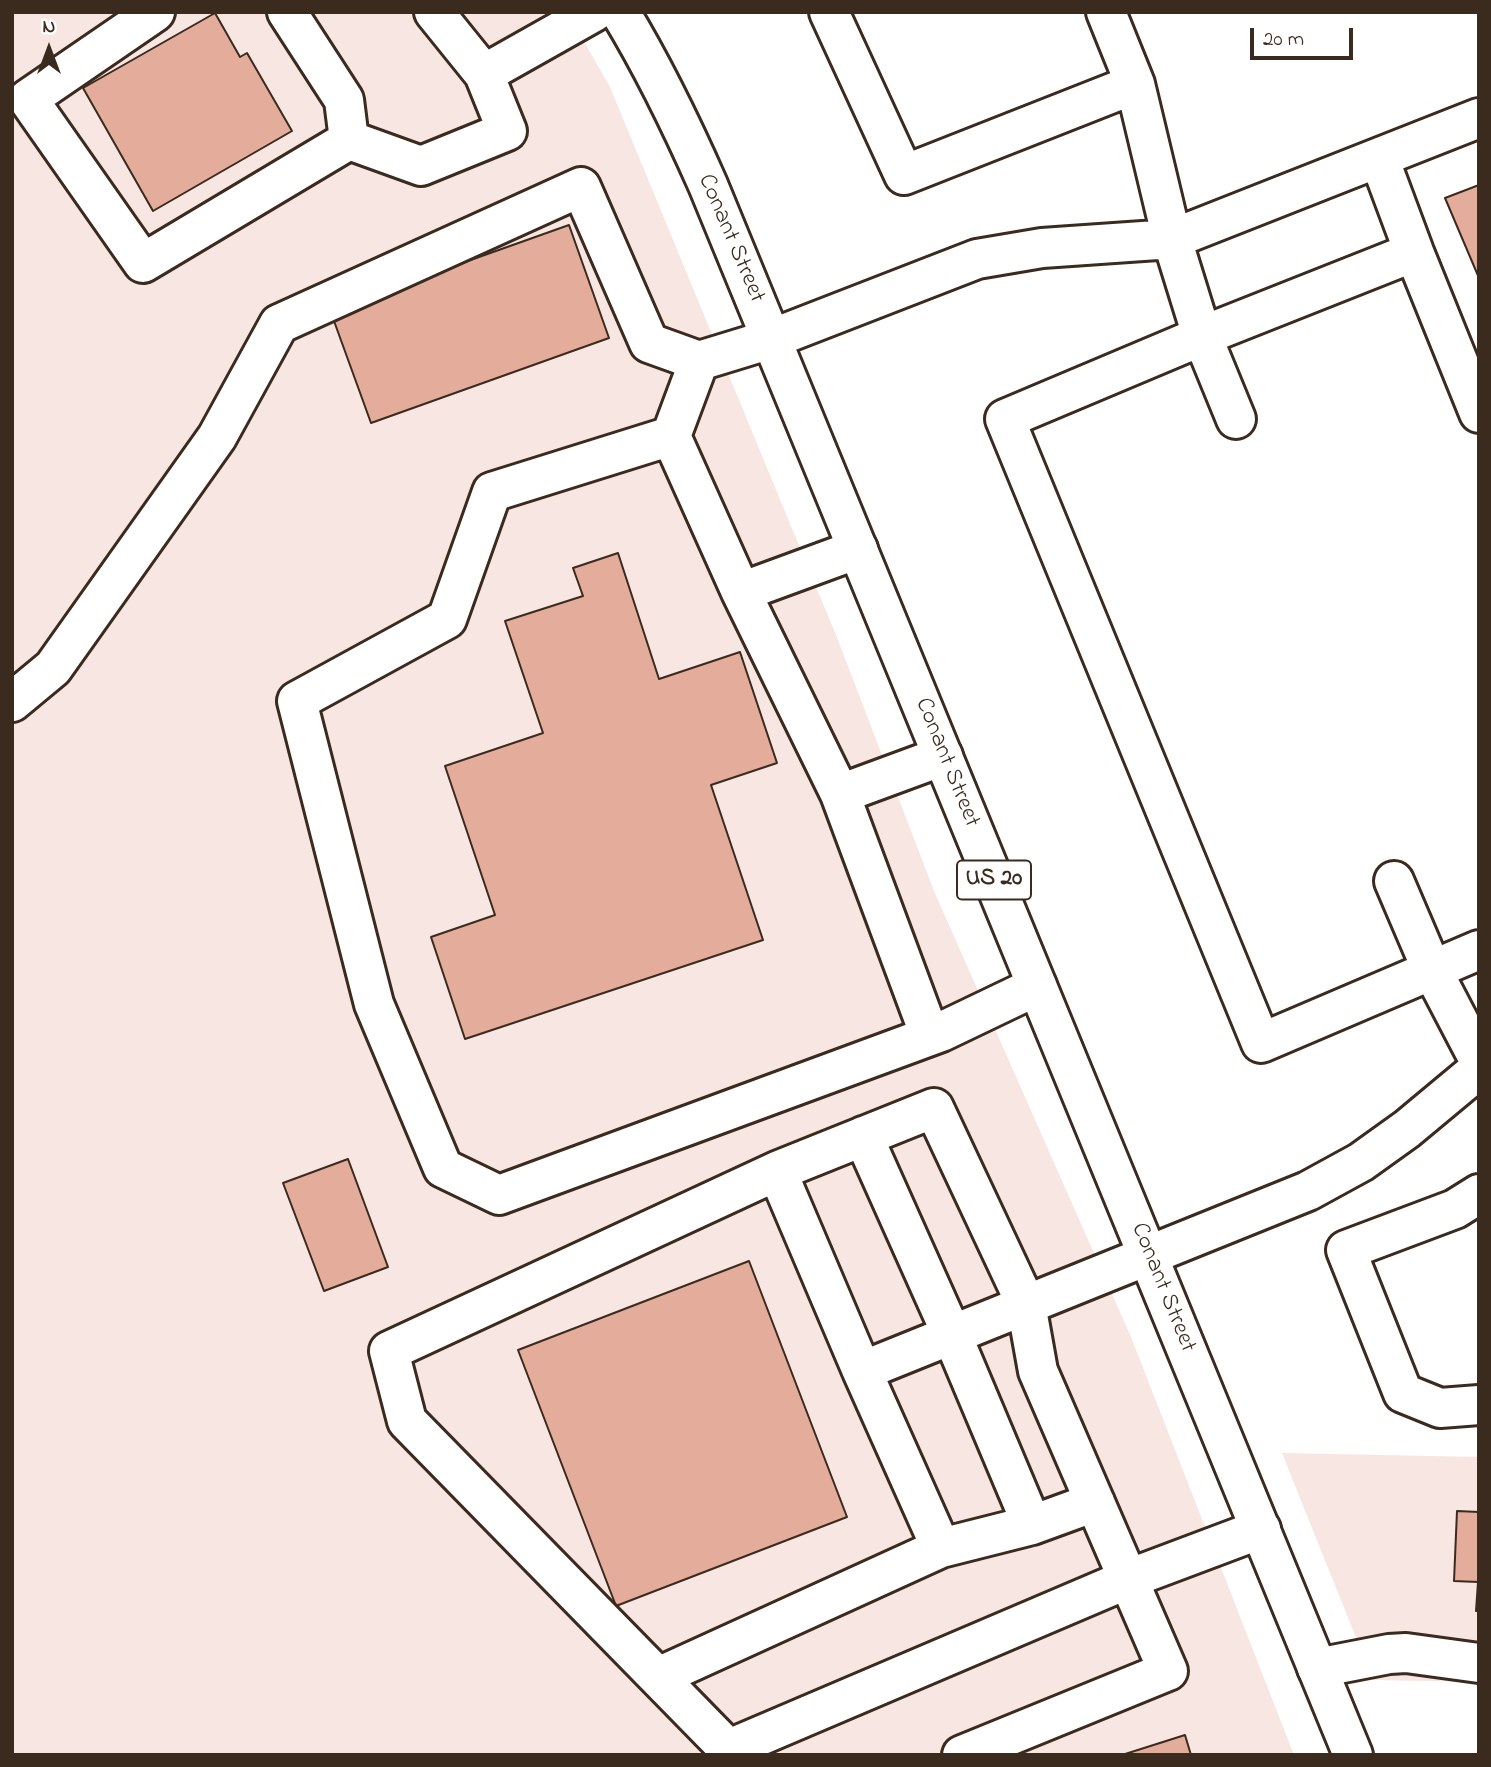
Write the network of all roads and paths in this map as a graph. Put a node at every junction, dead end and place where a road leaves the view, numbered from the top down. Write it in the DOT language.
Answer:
graph roads {
  1 [pos="155,12"];
  2 [pos="287,12"];
  3 [pos="433,12"];
  4 [pos="594,12"];
  5 [pos="620,12"];
  6 [pos="829,12"];
  7 [pos="1106,12"];
  8 [pos="484,75"];
  9 [pos="1135,84"];
  10 [pos="1479,118"];
  11 [pos="349,141"];
  12 [pos="1379,158"];
  13 [pos="1172,239"];
  14 [pos="1413,252"];
  15 [pos="1202,336"];
  16 [pos="771,339"];
  17 [pos="699,361"];
  18 [pos="1479,414"];
  19 [pos="1236,419"];
  20 [pos="671,436"];
  21 [pos="858,549"];
  22 [pos="741,592"];
  23 [pos="12,702"];
  24 [pos="943,756"];
  25 [pos="840,794"];
  26 [pos="1394,881"];
  27 [pos="1479,950"];
  28 [pos="1432,970"];
  29 [pos="1037,986"];
  30 [pos="930,1036"];
  31 [pos="1479,1060"];
  32 [pos="1479,1069"];
  33 [pos="863,1136"];
  34 [pos="777,1171"];
  35 [pos="1479,1194"];
  36 [pos="1149,1256"];
  37 [pos="1026,1304"];
  38 [pos="952,1335"];
  39 [pos="862,1371"];
  40 [pos="1479,1405"];
  41 [pos="1095,1502"];
  42 [pos="1032,1525"];
  43 [pos="1261,1529"];
  44 [pos="941,1548"];
  45 [pos="1128,1579"];
  46 [pos="1479,1663"];
  47 [pos="1317,1668"];
  48 [pos="658,1677"];
  49 [pos="731,1752"];
  50 [pos="962,1755"];
  51 [pos="1353,1755"];
  1 -- 11 [label="main road"];
  2 -- 11 [label="main road"];
  3 -- 8 [label="main road"];
  4 -- 8 [label="main road"];
  5 -- 16 [label="main road, Conant Street / US 20"];
  6 -- 9 [label="main road"];
  7 -- 9 [label="main road"];
  8 -- 11 [label="main road"];
  9 -- 13 [label="main road"];
  10 -- 12 [label="main road"];
  12 -- 13 [label="main road"];
  12 -- 14 [label="main road"];
  13 -- 15 [label="main road"];
  13 -- 16 [label="main road"];
  14 -- 15 [label="main road"];
  14 -- 18 [label="main road"];
  15 -- 19 [label="main road"];
  15 -- 28 [label="main road"];
  16 -- 17 [label="main road"];
  16 -- 21 [label="main road, Conant Street / US 20"];
  17 -- 20 [label="main road"];
  17 -- 23 [label="main road"];
  20 -- 22 [label="main road"];
  20 -- 30 [label="main road"];
  21 -- 22 [label="main road"];
  21 -- 24 [label="main road, Conant Street / US 20"];
  22 -- 25 [label="main road"];
  24 -- 25 [label="main road"];
  24 -- 29 [label="main road, Conant Street / US 20"];
  25 -- 30 [label="main road"];
  26 -- 28 [label="main road"];
  27 -- 28 [label="main road"];
  28 -- 31 [label="main road"];
  29 -- 30 [label="main road"];
  29 -- 36 [label="main road, Conant Street / US 20"];
  32 -- 36 [label="main road"];
  33 -- 34 [label="main road"];
  33 -- 37 [label="main road"];
  33 -- 38 [label="main road"];
  34 -- 39 [label="main road"];
  34 -- 48 [label="main road"];
  35 -- 40 [label="main road"];
  36 -- 37 [label="main road"];
  36 -- 43 [label="main road, Conant Street / US 20"];
  37 -- 38 [label="main road"];
  37 -- 41 [label="main road"];
  38 -- 39 [label="main road"];
  38 -- 42 [label="main road"];
  39 -- 44 [label="main road"];
  41 -- 42 [label="main road"];
  41 -- 45 [label="main road"];
  42 -- 44 [label="main road"];
  43 -- 45 [label="main road"];
  43 -- 47 [label="main road, Conant Street / US 20"];
  44 -- 48 [label="main road"];
  45 -- 49 [label="main road"];
  45 -- 50 [label="main road"];
  46 -- 47 [label="main road"];
  47 -- 51 [label="main road, Conant Street / US 20"];
  48 -- 49 [label="main road"];
}
